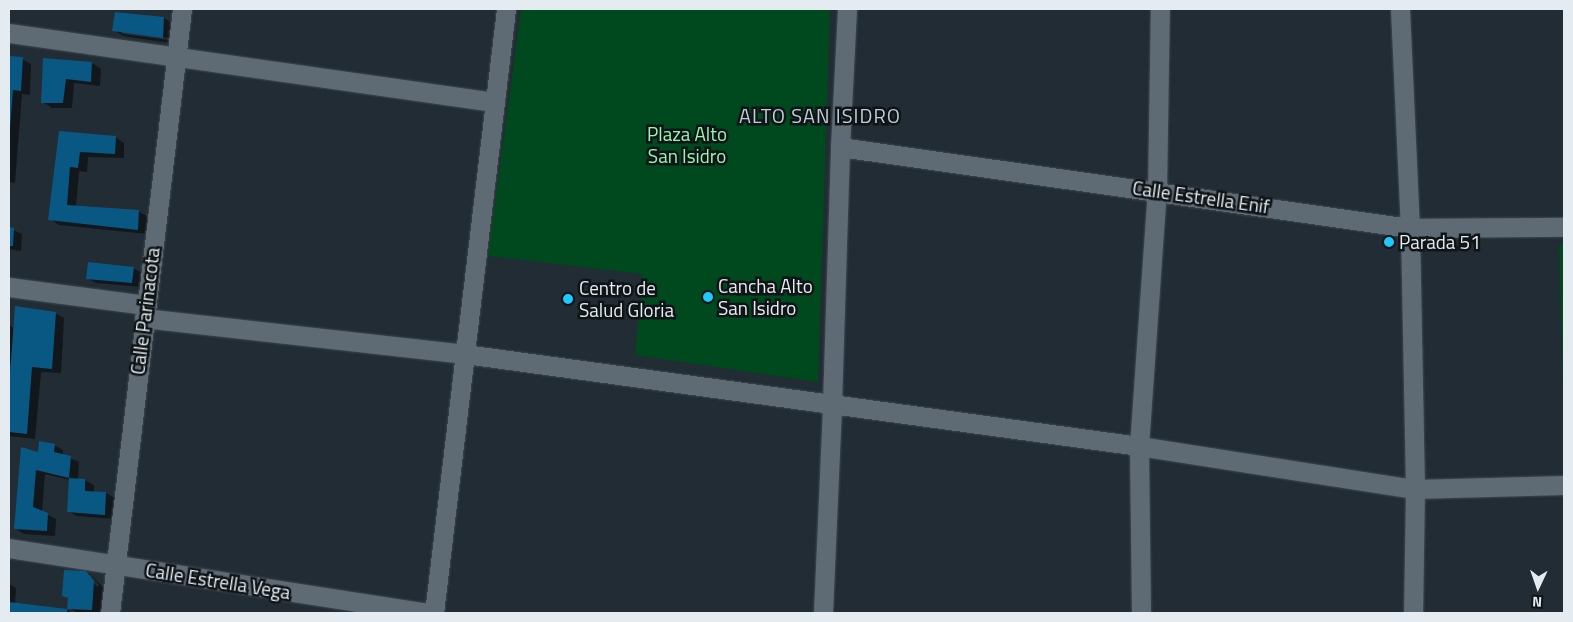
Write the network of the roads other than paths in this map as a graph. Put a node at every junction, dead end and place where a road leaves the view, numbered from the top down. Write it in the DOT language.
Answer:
graph roads {
  1 [pos="182,9"];
  2 [pos="506,9"];
  3 [pos="847,9"];
  4 [pos="1160,9"];
  5 [pos="1400,9"];
  6 [pos="9,33"];
  7 [pos="176,56"];
  8 [pos="495,102"];
  9 [pos="840,147"];
  10 [pos="1157,191"];
  11 [pos="1564,227"];
  12 [pos="1410,228"];
  13 [pos="9,287"];
  14 [pos="145,311"];
  15 [pos="465,354"];
  16 [pos="832,404"];
  17 [pos="1139,446"];
  18 [pos="1564,485"];
  19 [pos="1415,490"];
  20 [pos="9,548"];
  21 [pos="116,565"];
  22 [pos="110,613"];
  23 [pos="428,613"];
  24 [pos="434,613"];
  25 [pos="823,613"];
  26 [pos="1140,613"];
  27 [pos="1413,613"];
  1 -- 7 [label="street, Calle Parinacota"];
  2 -- 8 [label="street"];
  3 -- 9 [label="street"];
  4 -- 10 [label="street"];
  5 -- 12 [label="street"];
  6 -- 7 [label="street"];
  7 -- 8 [label="street"];
  7 -- 14 [label="street, Calle Parinacota"];
  8 -- 15 [label="street"];
  9 -- 10 [label="street, Calle Estrella Enif"];
  9 -- 16 [label="street"];
  10 -- 12 [label="street, Calle Estrella Enif"];
  10 -- 17 [label="street"];
  11 -- 12 [label="street, Calle Estrella Enif"];
  12 -- 19 [label="street"];
  13 -- 14 [label="street"];
  14 -- 15 [label="street"];
  14 -- 21 [label="street, Calle Parinacota"];
  15 -- 16 [label="street"];
  15 -- 24 [label="street"];
  16 -- 17 [label="street"];
  16 -- 25 [label="street"];
  17 -- 19 [label="street"];
  17 -- 26 [label="street"];
  18 -- 19 [label="street"];
  19 -- 27 [label="street"];
  20 -- 21 [label="street, Calle Estrella Vega"];
  21 -- 22 [label="street, Calle Parinacota"];
  21 -- 23 [label="street, Calle Estrella Vega"];
}
